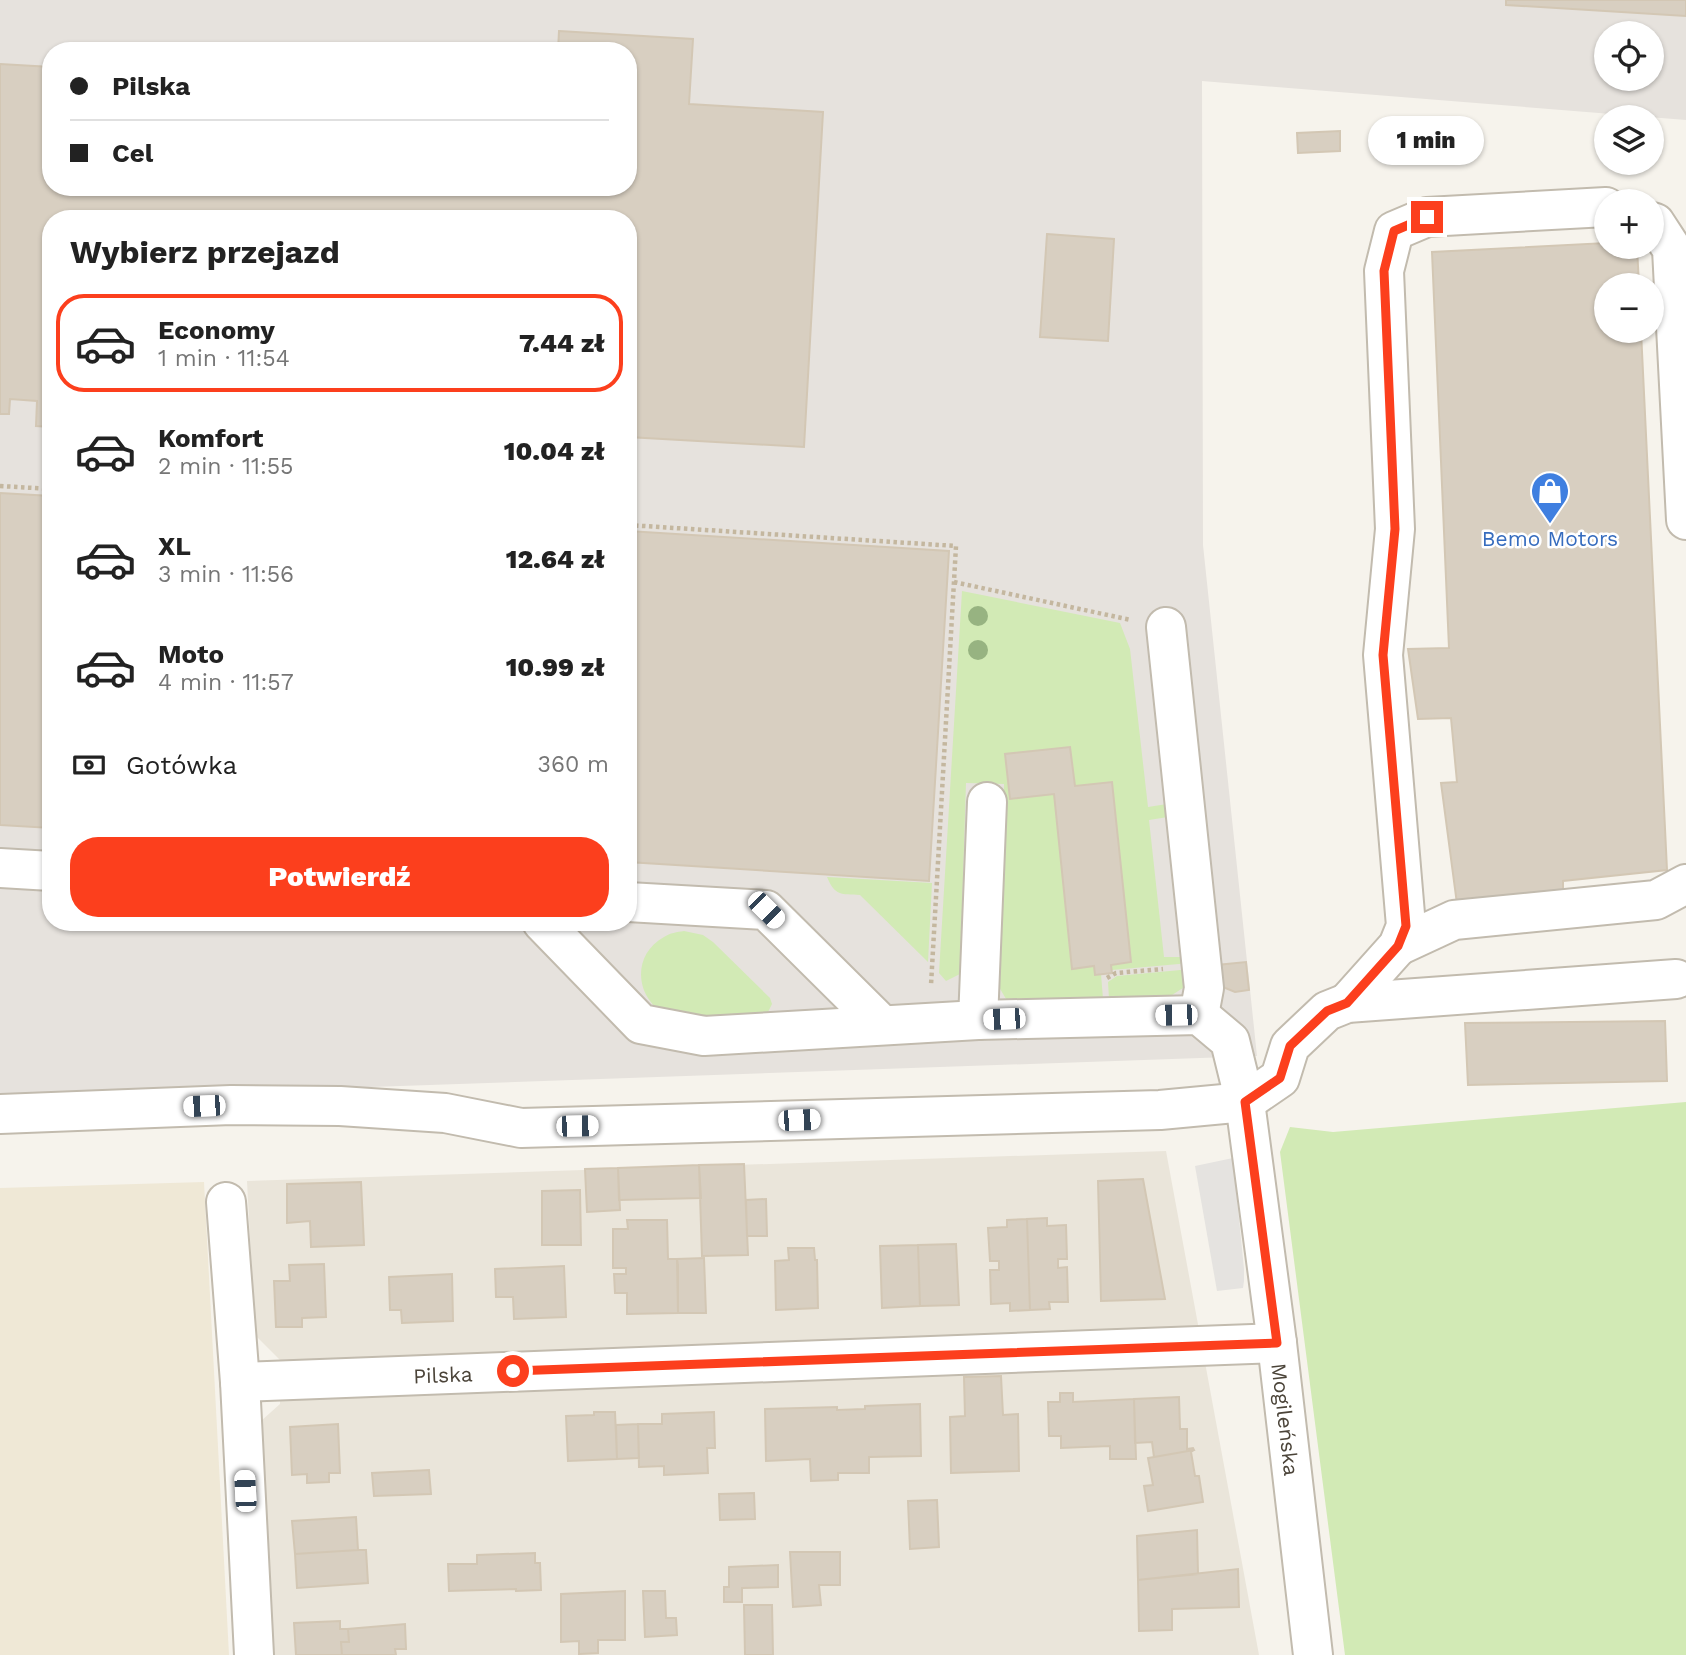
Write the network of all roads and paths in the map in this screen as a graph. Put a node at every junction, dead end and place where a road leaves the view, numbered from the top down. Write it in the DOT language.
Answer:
graph roads {
  1 [pos="1594,209"];
  2 [pos="1664,237"];
  3 [pos="0,486"];
  4 [pos="42,488"];
  5 [pos="1686,520"];
  6 [pos="637,526"];
  7 [pos="954,582"];
  8 [pos="1166,627"];
  9 [pos="987,802"];
  10 [pos="0,868"];
  11 [pos="42,870"];
  12 [pos="1686,884"];
  13 [pos="637,903"];
  14 [pos="551,931"];
  15 [pos="1398,946"];
  16 [pos="1676,979"];
  17 [pos="1347,1003"];
  18 [pos="1199,1015"];
  19 [pos="978,1020"];
  20 [pos="931,1023"];
  21 [pos="882,1025"];
  22 [pos="1245,1102"];
  23 [pos="0,1114"];
  24 [pos="226,1202"];
  25 [pos="1277,1343"];
  26 [pos="240,1382"];
  27 [pos="254,1655"];
  28 [pos="1313,1655"];
  1 -- 15 [label="street"];
  2 -- 5 [label="street"];
  3 -- 4 [label="path"];
  6 -- 7 [label="path"];
  7 -- 8 [label="path"];
  7 -- 20 [label="path"];
  8 -- 18 [label="street"];
  9 -- 19 [label="street"];
  10 -- 11 [label="street"];
  12 -- 15 [label="street"];
  13 -- 21 [label="street"];
  14 -- 21 [label="street"];
  15 -- 17 [label="street"];
  16 -- 17 [label="street"];
  17 -- 22 [label="street"];
  18 -- 19 [label="street"];
  18 -- 22 [label="street, Mogileńska"];
  19 -- 20 [label="street"];
  20 -- 21 [label="street"];
  22 -- 23 [label="street"];
  22 -- 25 [label="street, Mogileńska"];
  24 -- 26 [label="street"];
  25 -- 26 [label="street, Pilska"];
  25 -- 28 [label="street, Mogileńska"];
  26 -- 27 [label="street"];
}
